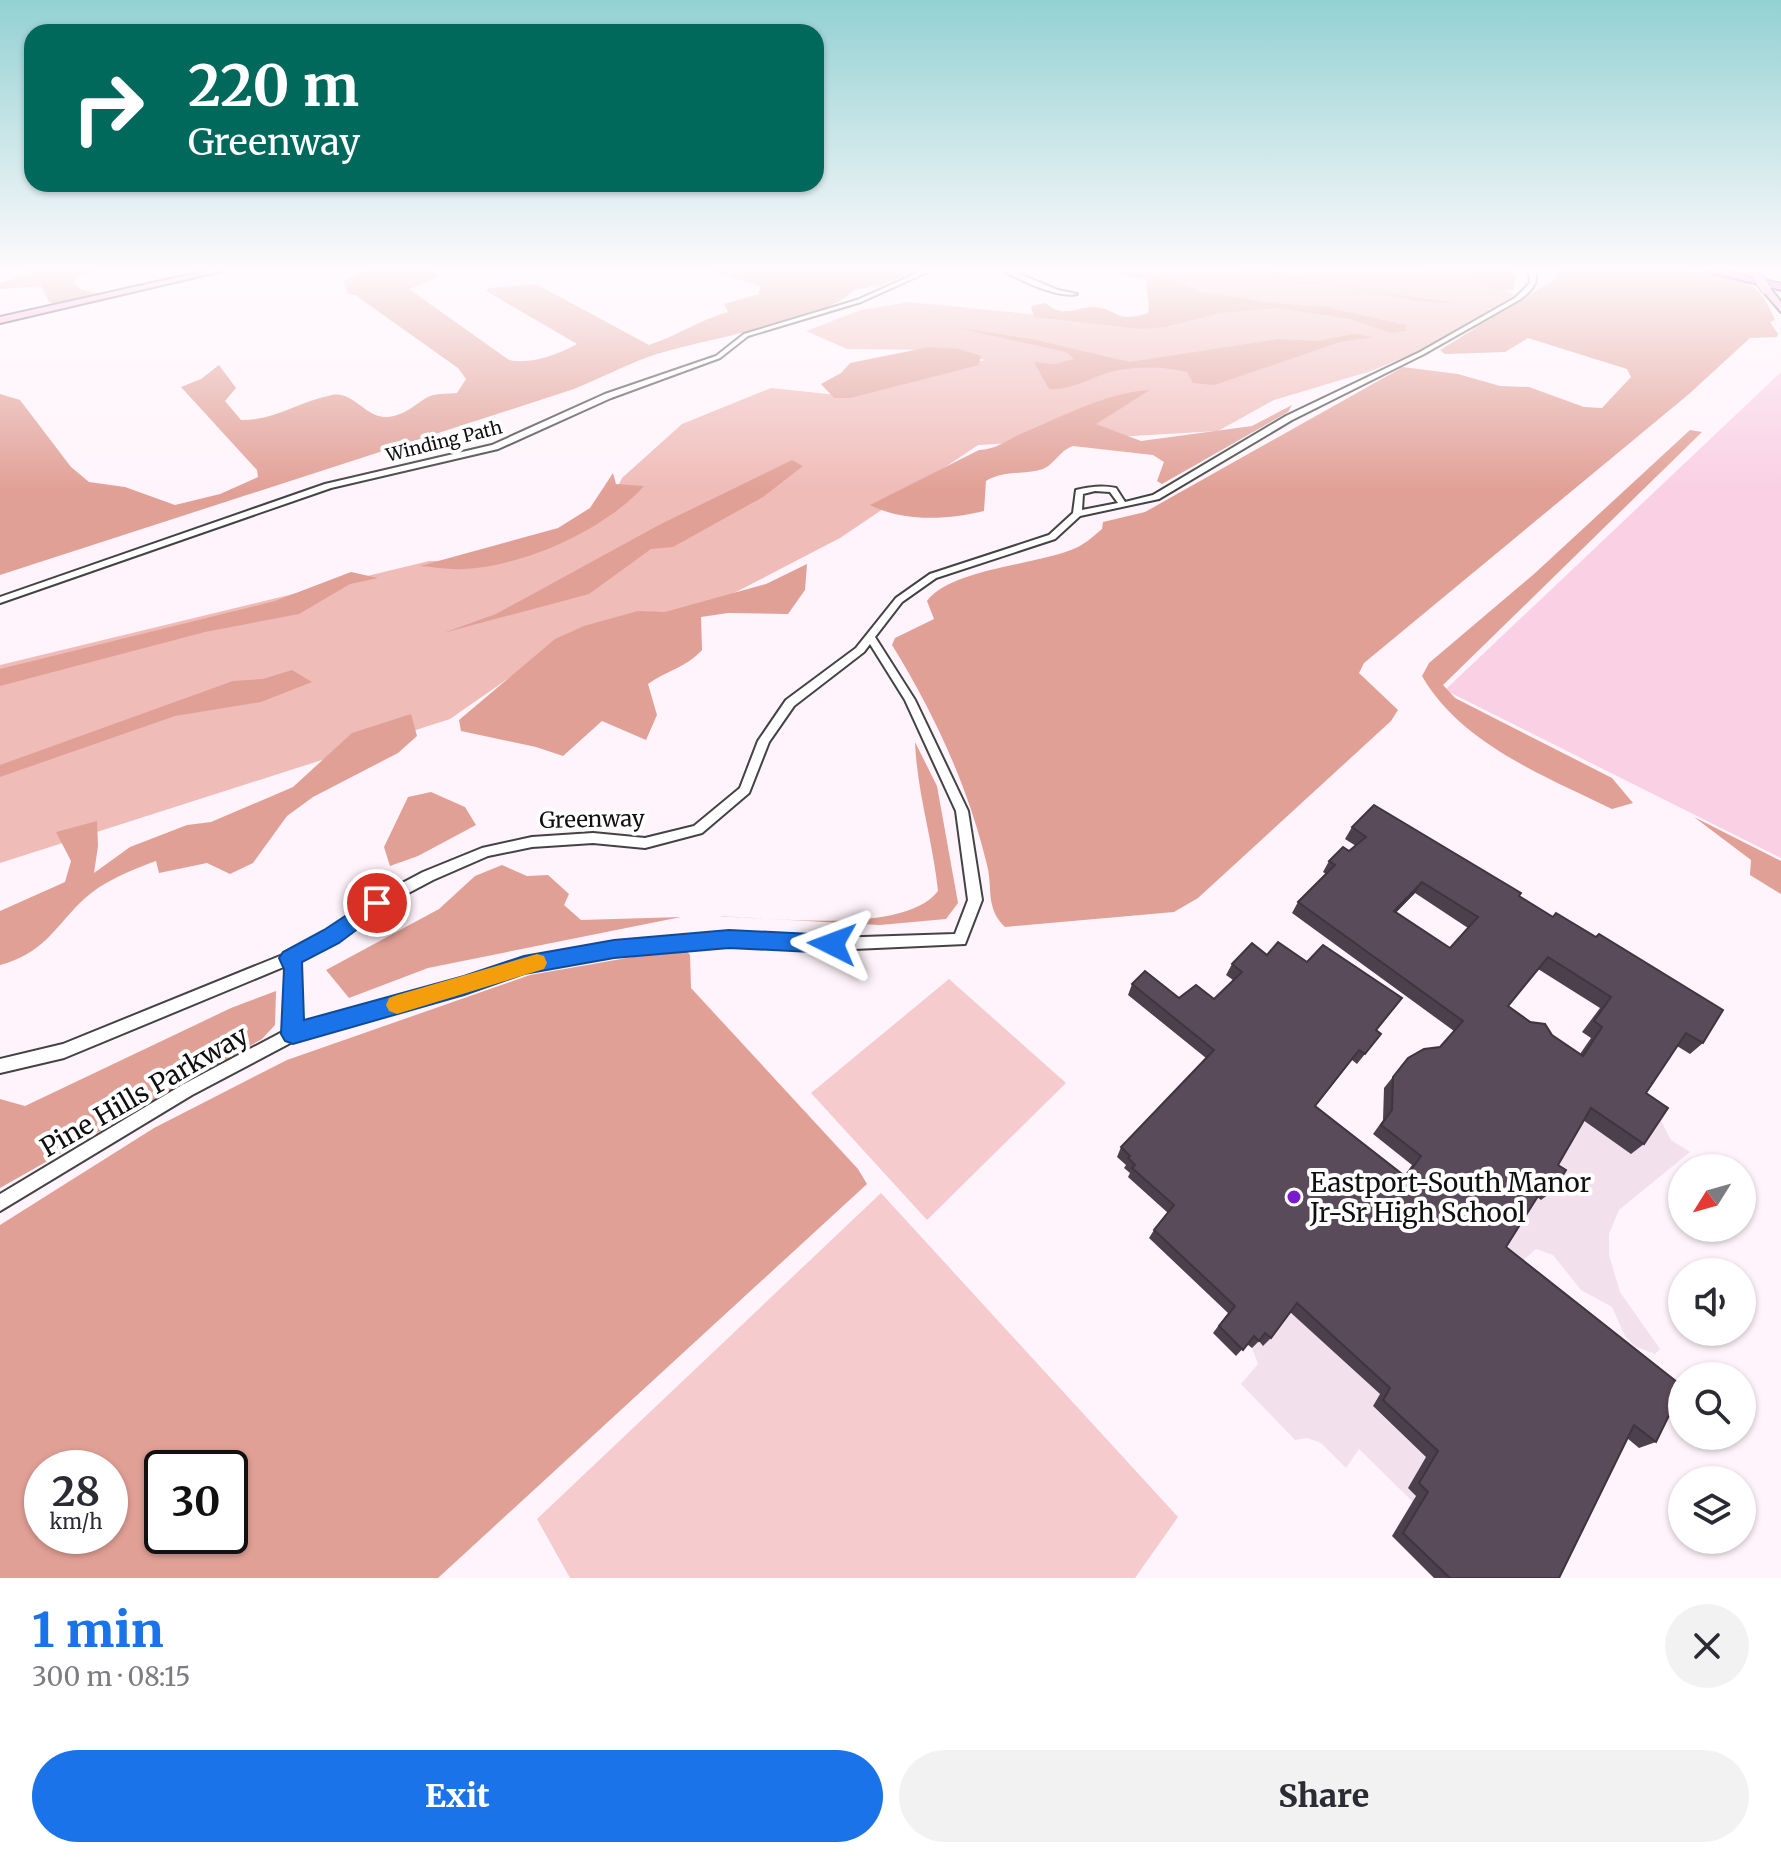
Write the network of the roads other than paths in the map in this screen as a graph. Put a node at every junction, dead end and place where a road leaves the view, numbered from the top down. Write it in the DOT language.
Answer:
graph roads {
  1 [pos="735,344"];
  2 [pos="1438,344"];
  3 [pos="1123,505"];
  4 [pos="1077,514"];
  5 [pos="0,600"];
  6 [pos="871,638"];
  7 [pos="290,958"];
  8 [pos="293,1034"];
  9 [pos="0,1066"];
  10 [pos="0,1203"];
  1 -- 5 [label="street, Winding Path"];
  2 -- 3 [label="street"];
  3 -- 4 [label="street, Greenway"];
  3 -- 4 [label="street, Greenway"];
  4 -- 6 [label="street, Greenway"];
  6 -- 7 [label="street, Greenway"];
  6 -- 8 [label="street, Pine Hills Parkway"];
  7 -- 8 [label="street"];
  7 -- 9 [label="street, Greenway"];
  8 -- 10 [label="street, Pine Hills Parkway"];
}
